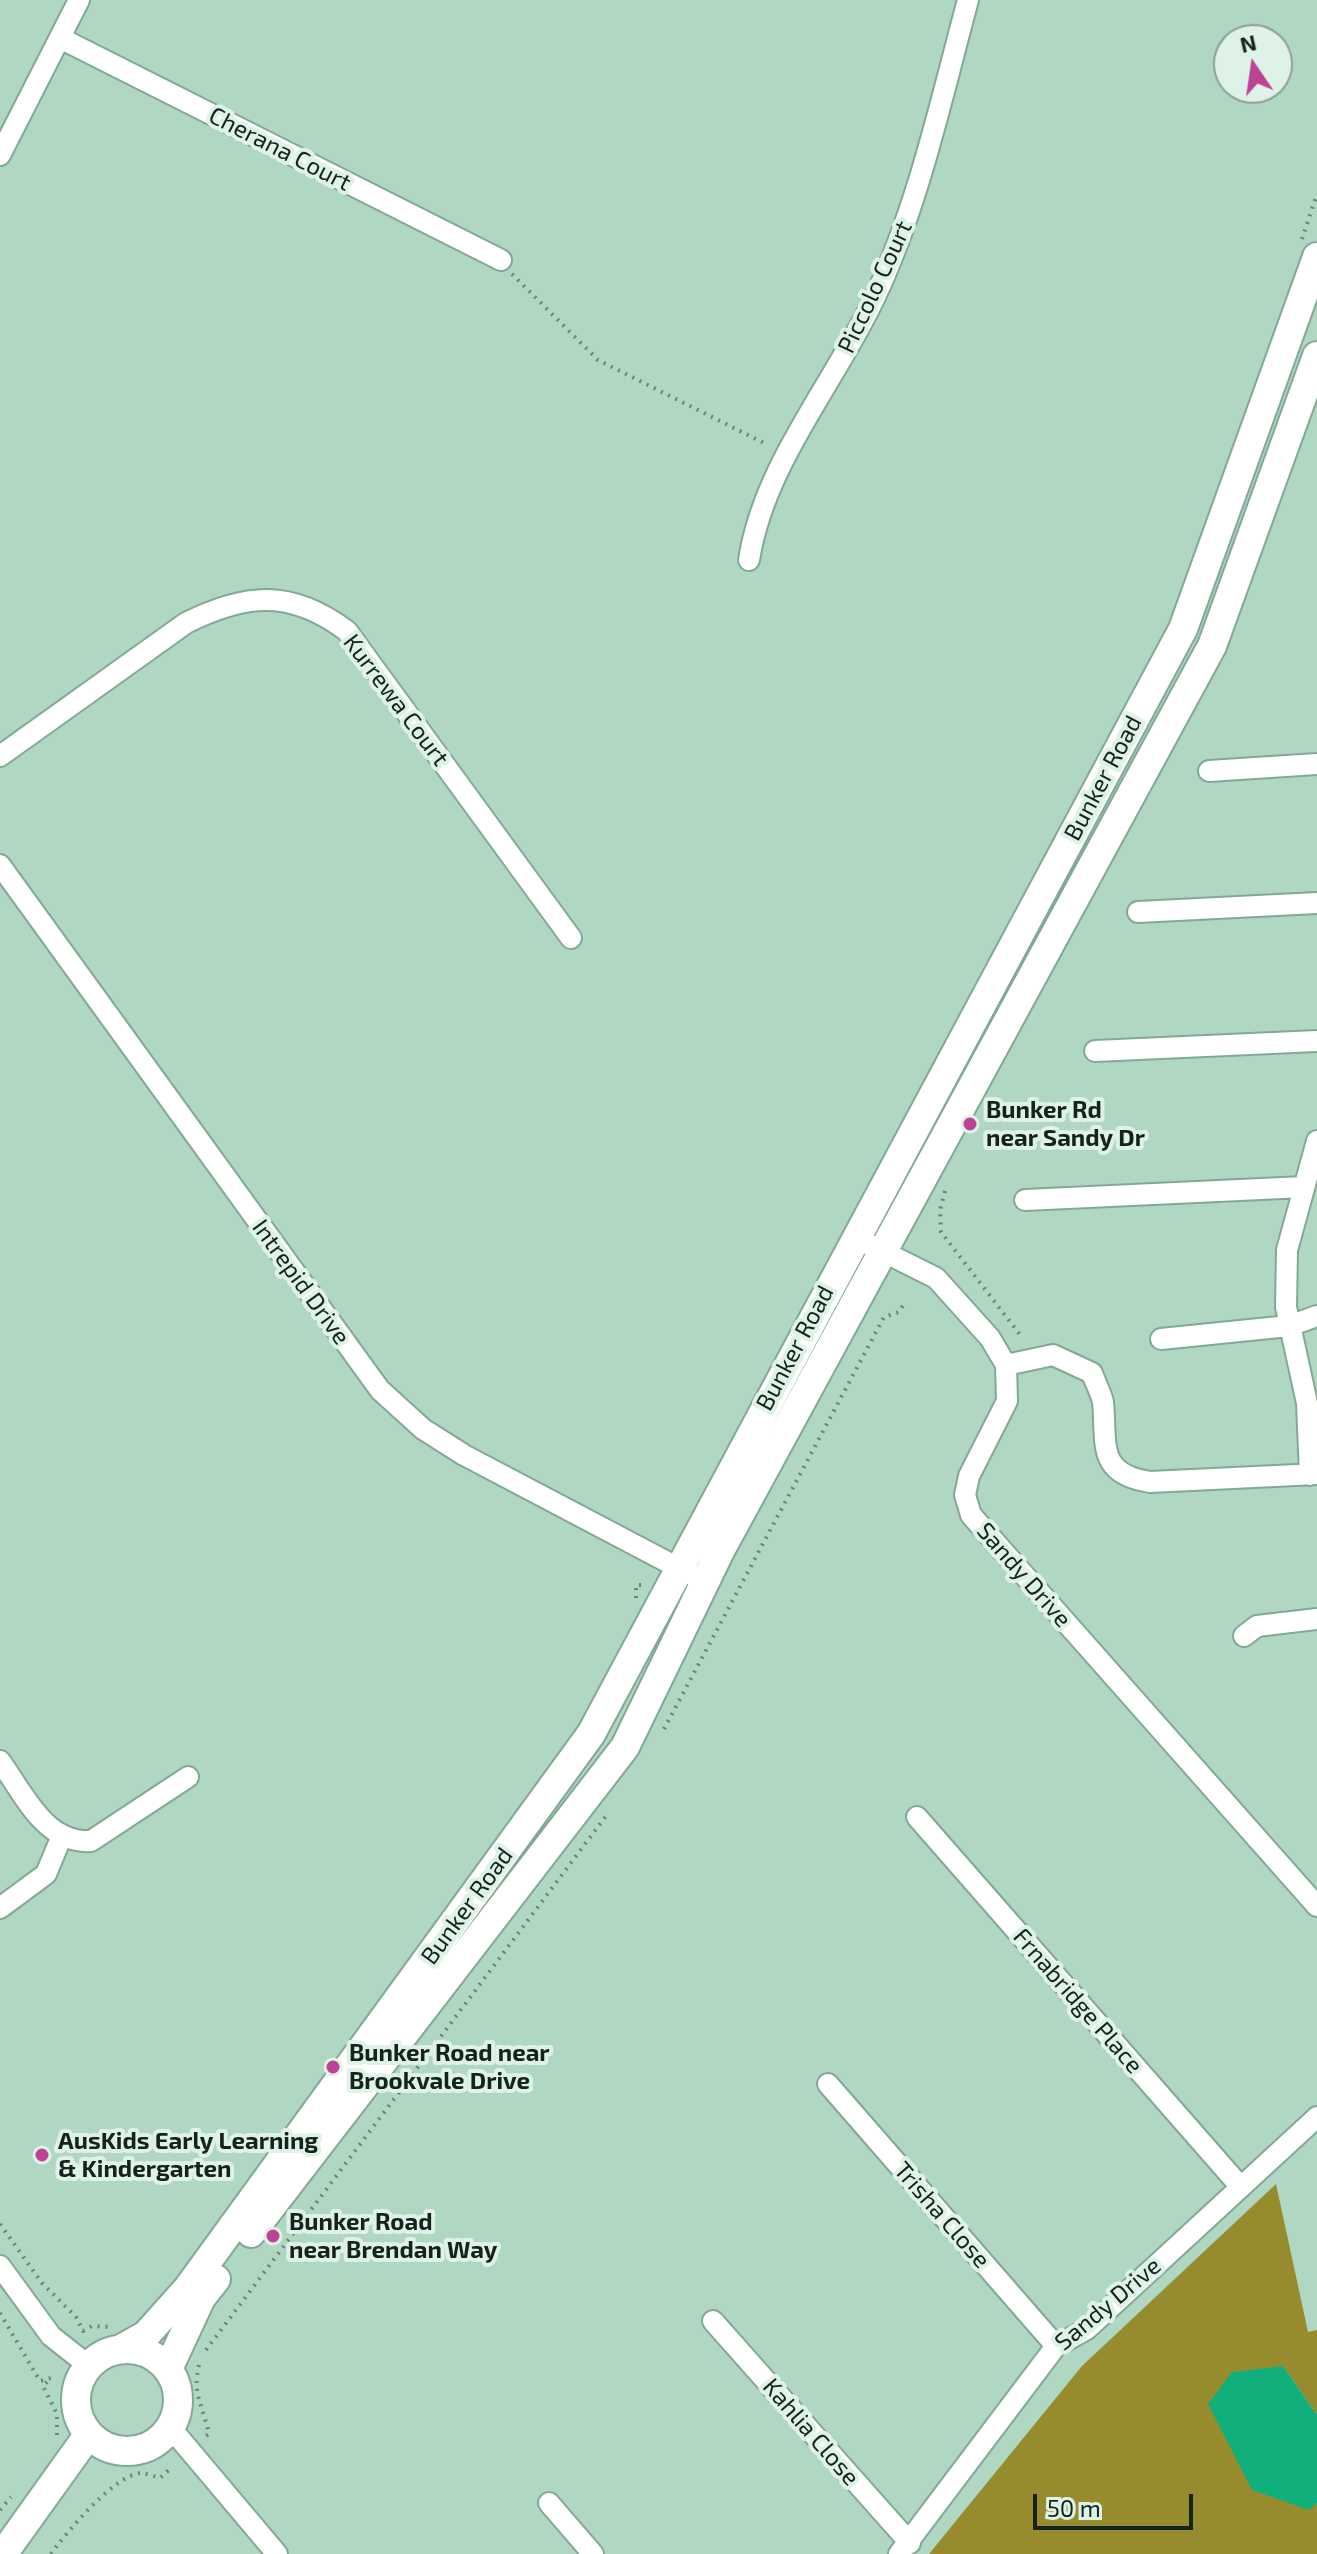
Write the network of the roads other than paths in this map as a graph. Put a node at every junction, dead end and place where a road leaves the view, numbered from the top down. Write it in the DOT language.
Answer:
graph roads {
  1 [pos="79,0"];
  2 [pos="968,0"];
  3 [pos="60,38"];
  4 [pos="0,155"];
  5 [pos="1308,252"];
  6 [pos="501,260"];
  7 [pos="1317,356"];
  8 [pos="749,560"];
  9 [pos="1183,629"];
  10 [pos="1212,646"];
  11 [pos="0,756"];
  12 [pos="1317,764"];
  13 [pos="1209,771"];
  14 [pos="0,865"];
  15 [pos="1317,903"];
  16 [pos="1138,912"];
  17 [pos="571,938"];
  18 [pos="1317,1041"];
  19 [pos="1095,1051"];
  20 [pos="1317,1141"];
  21 [pos="1314,1162"];
  22 [pos="1304,1187"];
  23 [pos="1025,1200"];
  24 [pos="856,1238"];
  25 [pos="885,1251"];
  26 [pos="1317,1316"];
  27 [pos="1289,1326"];
  28 [pos="1161,1339"];
  29 [pos="1006,1365"];
  30 [pos="1314,1475"];
  31 [pos="680,1569"];
  32 [pos="706,1583"];
  33 [pos="1317,1619"];
  34 [pos="1244,1636"];
  35 [pos="0,1761"];
  36 [pos="188,1777"];
  37 [pos="917,1817"];
  38 [pos="61,1838"];
  39 [pos="1317,1906"];
  40 [pos="0,1908"];
  41 [pos="828,2084"];
  42 [pos="1317,2117"];
  43 [pos="1239,2185"];
  44 [pos="0,2266"];
  45 [pos="713,2321"];
  46 [pos="118,2338"];
  47 [pos="1056,2346"];
  48 [pos="89,2366"];
  49 [pos="168,2369"];
  50 [pos="170,2427"];
  51 [pos="89,2434"];
  52 [pos="549,2503"];
  53 [pos="904,2549"];
  54 [pos="3,2554"];
  55 [pos="277,2554"];
  56 [pos="593,2554"];
  1 -- 3 [label="street"];
  2 -- 8 [label="street, Piccolo Court"];
  3 -- 4 [label="street"];
  3 -- 6 [label="street, Cherana Court"];
  5 -- 9 [label="main road, Bunker Road"];
  7 -- 10 [label="main road, Bunker Road"];
  9 -- 10 [label="main road"];
  9 -- 24 [label="main road, Bunker Road"];
  10 -- 25 [label="main road, Bunker Road"];
  11 -- 17 [label="street, Kurrewa Court"];
  12 -- 13 [label="street"];
  14 -- 31 [label="street, Intrepid Drive"];
  15 -- 16 [label="street"];
  18 -- 19 [label="street"];
  20 -- 21 [label="street"];
  21 -- 22 [label="street"];
  22 -- 23 [label="street"];
  22 -- 27 [label="street"];
  24 -- 25 [label="street"];
  24 -- 31 [label="main road, Bunker Road"];
  25 -- 29 [label="street"];
  25 -- 32 [label="main road, Bunker Road"];
  26 -- 27 [label="street"];
  27 -- 28 [label="street"];
  27 -- 30 [label="street"];
  29 -- 30 [label="street"];
  29 -- 39 [label="street, Sandy Drive"];
  31 -- 32 [label="street, Intrepid Drive"];
  31 -- 46 [label="main road, Bunker Road"];
  32 -- 49 [label="main road, Bunker Road"];
  33 -- 34 [label="street"];
  35 -- 38 [label="street"];
  36 -- 38 [label="street"];
  37 -- 43 [label="street, Frnabridge Place"];
  38 -- 40 [label="street"];
  41 -- 47 [label="street, Trisha Close"];
  42 -- 43 [label="street, Sandy Drive"];
  43 -- 47 [label="street, Sandy Drive"];
  44 -- 48 [label="street"];
  45 -- 53 [label="street, Kahlia Close"];
  46 -- 48 [label="main road"];
  46 -- 49 [label="main road"];
  47 -- 53 [label="street, Sandy Drive"];
  48 -- 51 [label="main road"];
  49 -- 50 [label="main road"];
  50 -- 51 [label="main road"];
  50 -- 55 [label="street"];
  51 -- 54 [label="main road"];
  52 -- 56 [label="street"];
}
